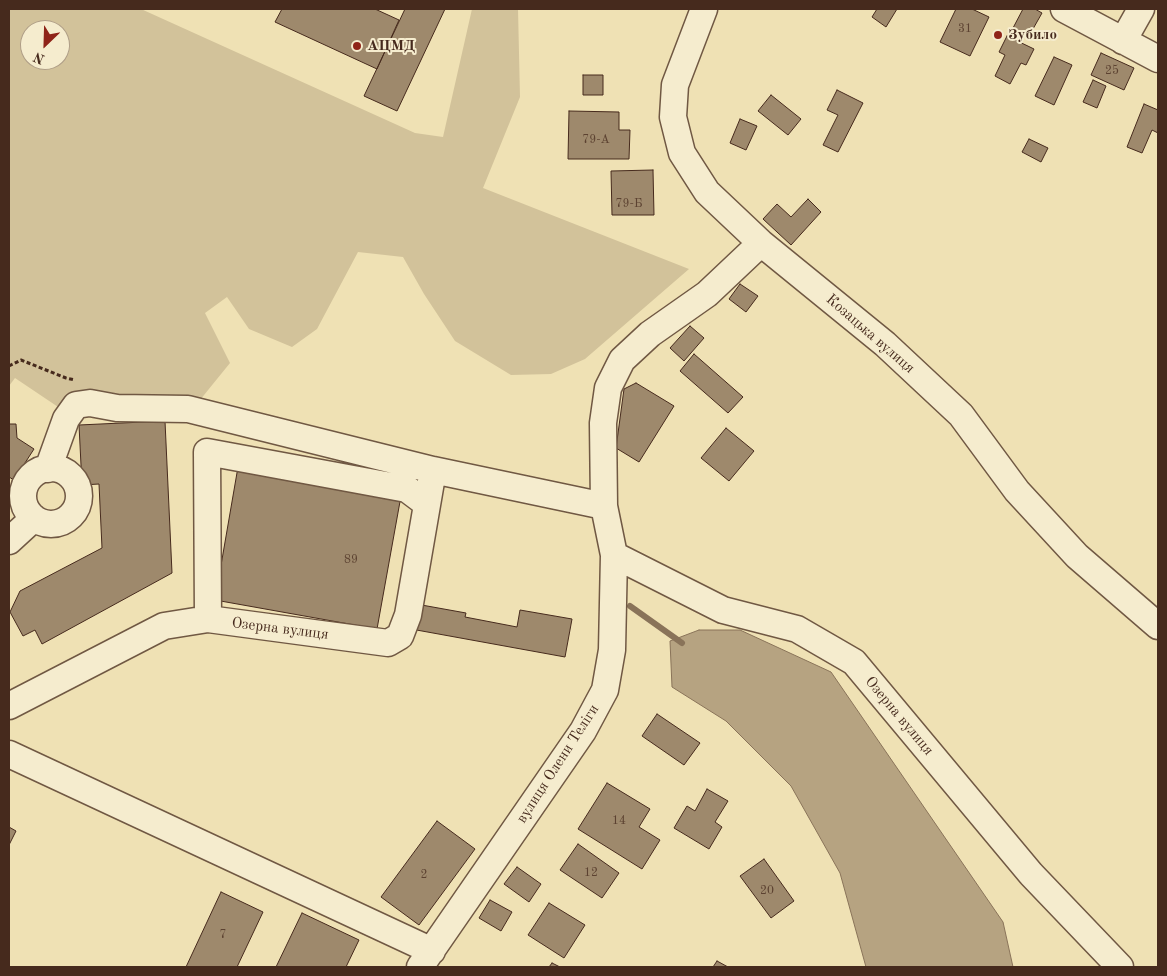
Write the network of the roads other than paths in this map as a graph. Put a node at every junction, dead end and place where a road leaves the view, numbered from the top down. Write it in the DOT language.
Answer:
graph roads {
  1 [pos="704,9"];
  2 [pos="1064,9"];
  3 [pos="1141,9"];
  4 [pos="1123,41"];
  5 [pos="1158,59"];
  6 [pos="761,243"];
  7 [pos="48,468"];
  8 [pos="433,470"];
  9 [pos="427,504"];
  10 [pos="604,506"];
  11 [pos="34,518"];
  12 [pos="9,541"];
  13 [pos="614,555"];
  14 [pos="208,619"];
  15 [pos="1158,626"];
  16 [pos="11,700"];
  17 [pos="9,754"];
  18 [pos="426,959"];
  19 [pos="1120,967"];
  1 -- 6 [label="street, Козацька вулиця"];
  2 -- 4 [label="street"];
  3 -- 4 [label="street"];
  4 -- 5 [label="street"];
  6 -- 10 [label="street, вулиця Олени Теліги"];
  6 -- 15 [label="street, Козацька вулиця"];
  7 -- 8 [label="street"];
  7 -- 11 [label="street"];
  7 -- 11 [label="street"];
  8 -- 9 [label="street, Озерна вулиця"];
  8 -- 10 [label="street"];
  9 -- 14 [label="street, Озерна вулиця"];
  9 -- 14 [label="street"];
  10 -- 13 [label="street, вулиця Олени Теліги"];
  11 -- 12 [label="street"];
  13 -- 18 [label="street, вулиця Олени Теліги"];
  13 -- 19 [label="street, Озерна вулиця"];
  14 -- 16 [label="street, Озерна вулиця"];
  17 -- 18 [label="street"];
}
